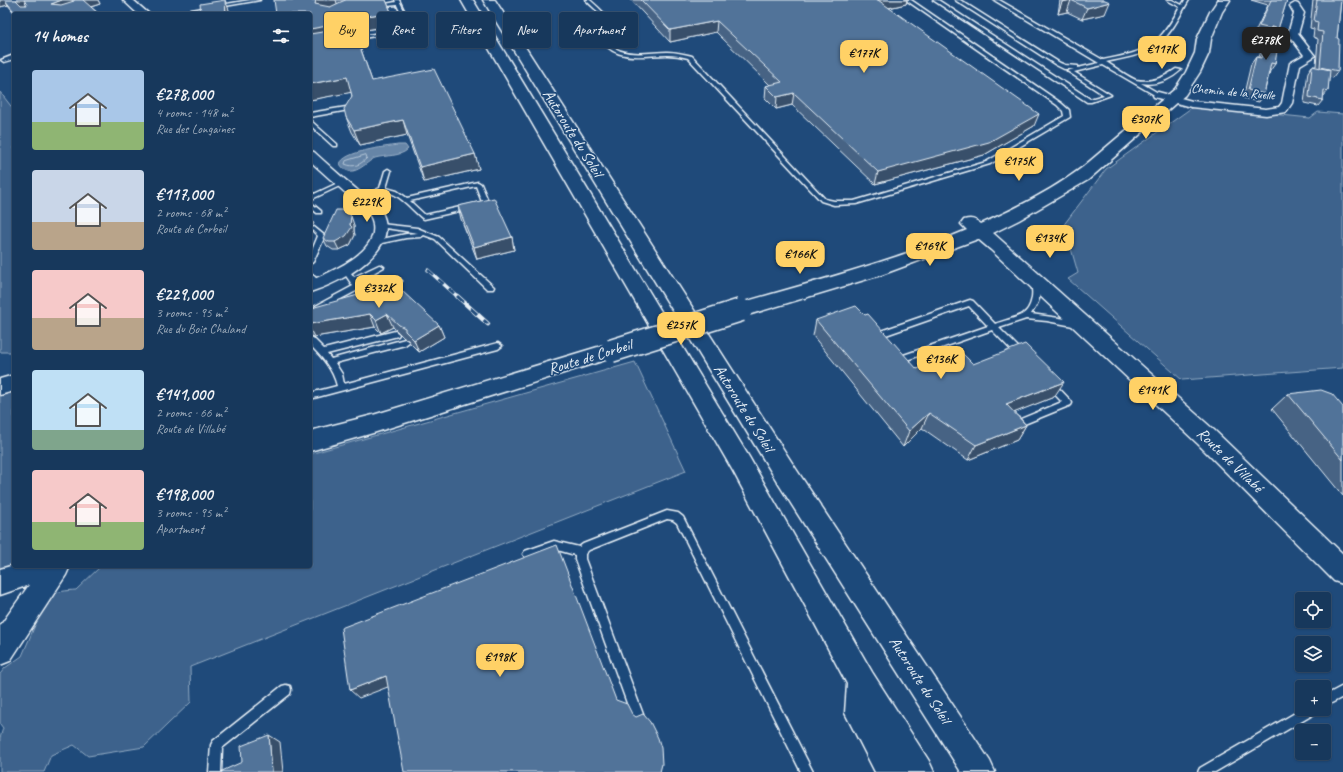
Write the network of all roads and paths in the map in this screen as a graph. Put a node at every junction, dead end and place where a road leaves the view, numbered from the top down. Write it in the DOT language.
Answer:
graph roads {
  1 [pos="127,0"];
  2 [pos="258,0"];
  3 [pos="466,0"];
  4 [pos="489,0"];
  5 [pos="588,0"];
  6 [pos="908,0"];
  7 [pos="935,0"];
  8 [pos="957,0"];
  9 [pos="996,0"];
  10 [pos="1170,0"];
  11 [pos="1187,0"];
  12 [pos="1224,0"];
  13 [pos="397,1"];
  14 [pos="495,6"];
  15 [pos="1295,6"];
  16 [pos="374,7"];
  17 [pos="1183,7"];
  18 [pos="142,12"];
  19 [pos="183,12"];
  20 [pos="369,36"];
  21 [pos="1204,39"];
  22 [pos="12,58"];
  23 [pos="4,60"];
  24 [pos="1102,62"];
  25 [pos="1178,70"];
  26 [pos="1132,79"];
  27 [pos="1165,97"];
  28 [pos="352,108"];
  29 [pos="312,115"];
  30 [pos="312,124"];
  31 [pos="335,145"];
  32 [pos="312,157"];
  33 [pos="388,172"];
  34 [pos="342,183"];
  35 [pos="383,189"];
  36 [pos="312,197"];
  37 [pos="361,199"];
  38 [pos="405,200"];
  39 [pos="312,206"];
  40 [pos="318,212"];
  41 [pos="980,225"];
  42 [pos="381,226"];
  43 [pos="314,229"];
  44 [pos="430,234"];
  45 [pos="377,242"];
  46 [pos="312,258"];
  47 [pos="381,267"];
  48 [pos="345,270"];
  49 [pos="398,281"];
  50 [pos="312,282"];
  51 [pos="1034,283"];
  52 [pos="357,287"];
  53 [pos="490,287"];
  54 [pos="380,291"];
  55 [pos="312,311"];
  56 [pos="1026,316"];
  57 [pos="1073,323"];
  58 [pos="994,328"];
  59 [pos="395,334"];
  60 [pos="312,342"];
  61 [pos="405,342"];
  62 [pos="886,345"];
  63 [pos="498,346"];
  64 [pos="322,352"];
  65 [pos="898,360"];
  66 [pos="1026,360"];
  67 [pos="330,362"];
  68 [pos="0,374"];
  69 [pos="12,376"];
  70 [pos="1042,376"];
  71 [pos="12,384"];
  72 [pos="0,387"];
  73 [pos="341,388"];
  74 [pos="312,395"];
  75 [pos="1012,426"];
  76 [pos="312,440"];
  77 [pos="1284,512"];
  78 [pos="580,552"];
  79 [pos="528,554"];
  80 [pos="1343,557"];
  81 [pos="35,568"];
  82 [pos="56,568"];
  83 [pos="1343,572"];
  84 [pos="0,582"];
  85 [pos="0,651"];
  86 [pos="862,682"];
  87 [pos="286,690"];
  88 [pos="1343,693"];
  89 [pos="1331,698"];
  90 [pos="1300,716"];
  91 [pos="638,717"];
  92 [pos="216,772"];
  93 [pos="807,772"];
  94 [pos="892,772"];
  95 [pos="918,772"];
  96 [pos="979,772"];
  97 [pos="1204,772"];
  1 -- 18 [label="street"];
  2 -- 19 [label="lane"];
  3 -- 86 [label="main road, Autoroute du Soleil"];
  4 -- 14 [label="main road, Autoroute du Soleil"];
  5 -- 6 [label="lane"];
  7 -- 24 [label="lane"];
  8 -- 24 [label="lane"];
  9 -- 24 [label="lane"];
  10 -- 17 [label="lane"];
  11 -- 17 [label="lane"];
  12 -- 21 [label="main road, Route de Corbeil"];
  13 -- 16 [label="lane"];
  13 -- 20 [label="lane"];
  14 -- 96 [label="main road, Autoroute du Soleil"];
  15 -- 27 [label="street, Chemin de la Ruelle"];
  17 -- 24 [label="lane"];
  21 -- 25 [label="main road, Route de Corbeil"];
  21 -- 27 [label="main road, Route de Corbeil"];
  22 -- 23 [label="lane"];
  24 -- 26 [label="lane"];
  25 -- 26 [label="lane"];
  25 -- 27 [label="main road, Route de Corbeil"];
  26 -- 27 [label="lane"];
  27 -- 41 [label="main road, Route de Corbeil"];
  28 -- 29 [label="lane"];
  30 -- 31 [label="lane"];
  32 -- 34 [label="street"];
  33 -- 35 [label="lane"];
  34 -- 36 [label="lane"];
  34 -- 37 [label="street"];
  35 -- 37 [label="lane"];
  35 -- 38 [label="lane"];
  37 -- 42 [label="street"];
  38 -- 38 [label="lane"];
  39 -- 40 [label="lane"];
  41 -- 51 [label="main road, Route de Villabé"];
  41 -- 76 [label="main road, Route de Corbeil, bridge"];
  41 -- 80 [label="main road, Route de Villabé"];
  42 -- 44 [label="lane"];
  42 -- 45 [label="street"];
  43 -- 46 [label="lane"];
  44 -- 45 [label="lane"];
  44 -- 53 [label="lane"];
  45 -- 48 [label="street"];
  47 -- 52 [label="lane"];
  48 -- 50 [label="street"];
  48 -- 52 [label="lane"];
  49 -- 54 [label="lane"];
  51 -- 56 [label="lane"];
  51 -- 57 [label="lane"];
  51 -- 77 [label="main road, Route de Villabé"];
  52 -- 55 [label="lane"];
  56 -- 57 [label="lane"];
  56 -- 58 [label="lane"];
  57 -- 77 [label="lane"];
  58 -- 62 [label="lane"];
  58 -- 65 [label="lane"];
  58 -- 66 [label="lane"];
  59 -- 64 [label="lane"];
  60 -- 64 [label="lane"];
  61 -- 67 [label="lane"];
  63 -- 73 [label="lane"];
  64 -- 67 [label="lane"];
  67 -- 73 [label="lane"];
  68 -- 69 [label="main road"];
  70 -- 75 [label="lane"];
  71 -- 72 [label="main road"];
  73 -- 74 [label="lane"];
  77 -- 83 [label="main road, Route de Villabé"];
  78 -- 79 [label="lane"];
  78 -- 91 [label="lane"];
  78 -- 93 [label="lane"];
  81 -- 84 [label="main road"];
  82 -- 85 [label="main road"];
  86 -- 94 [label="main road"];
  86 -- 95 [label="main road, Autoroute du Soleil"];
  87 -- 92 [label="lane"];
  88 -- 89 [label="lane"];
  90 -- 97 [label="lane"];
}
